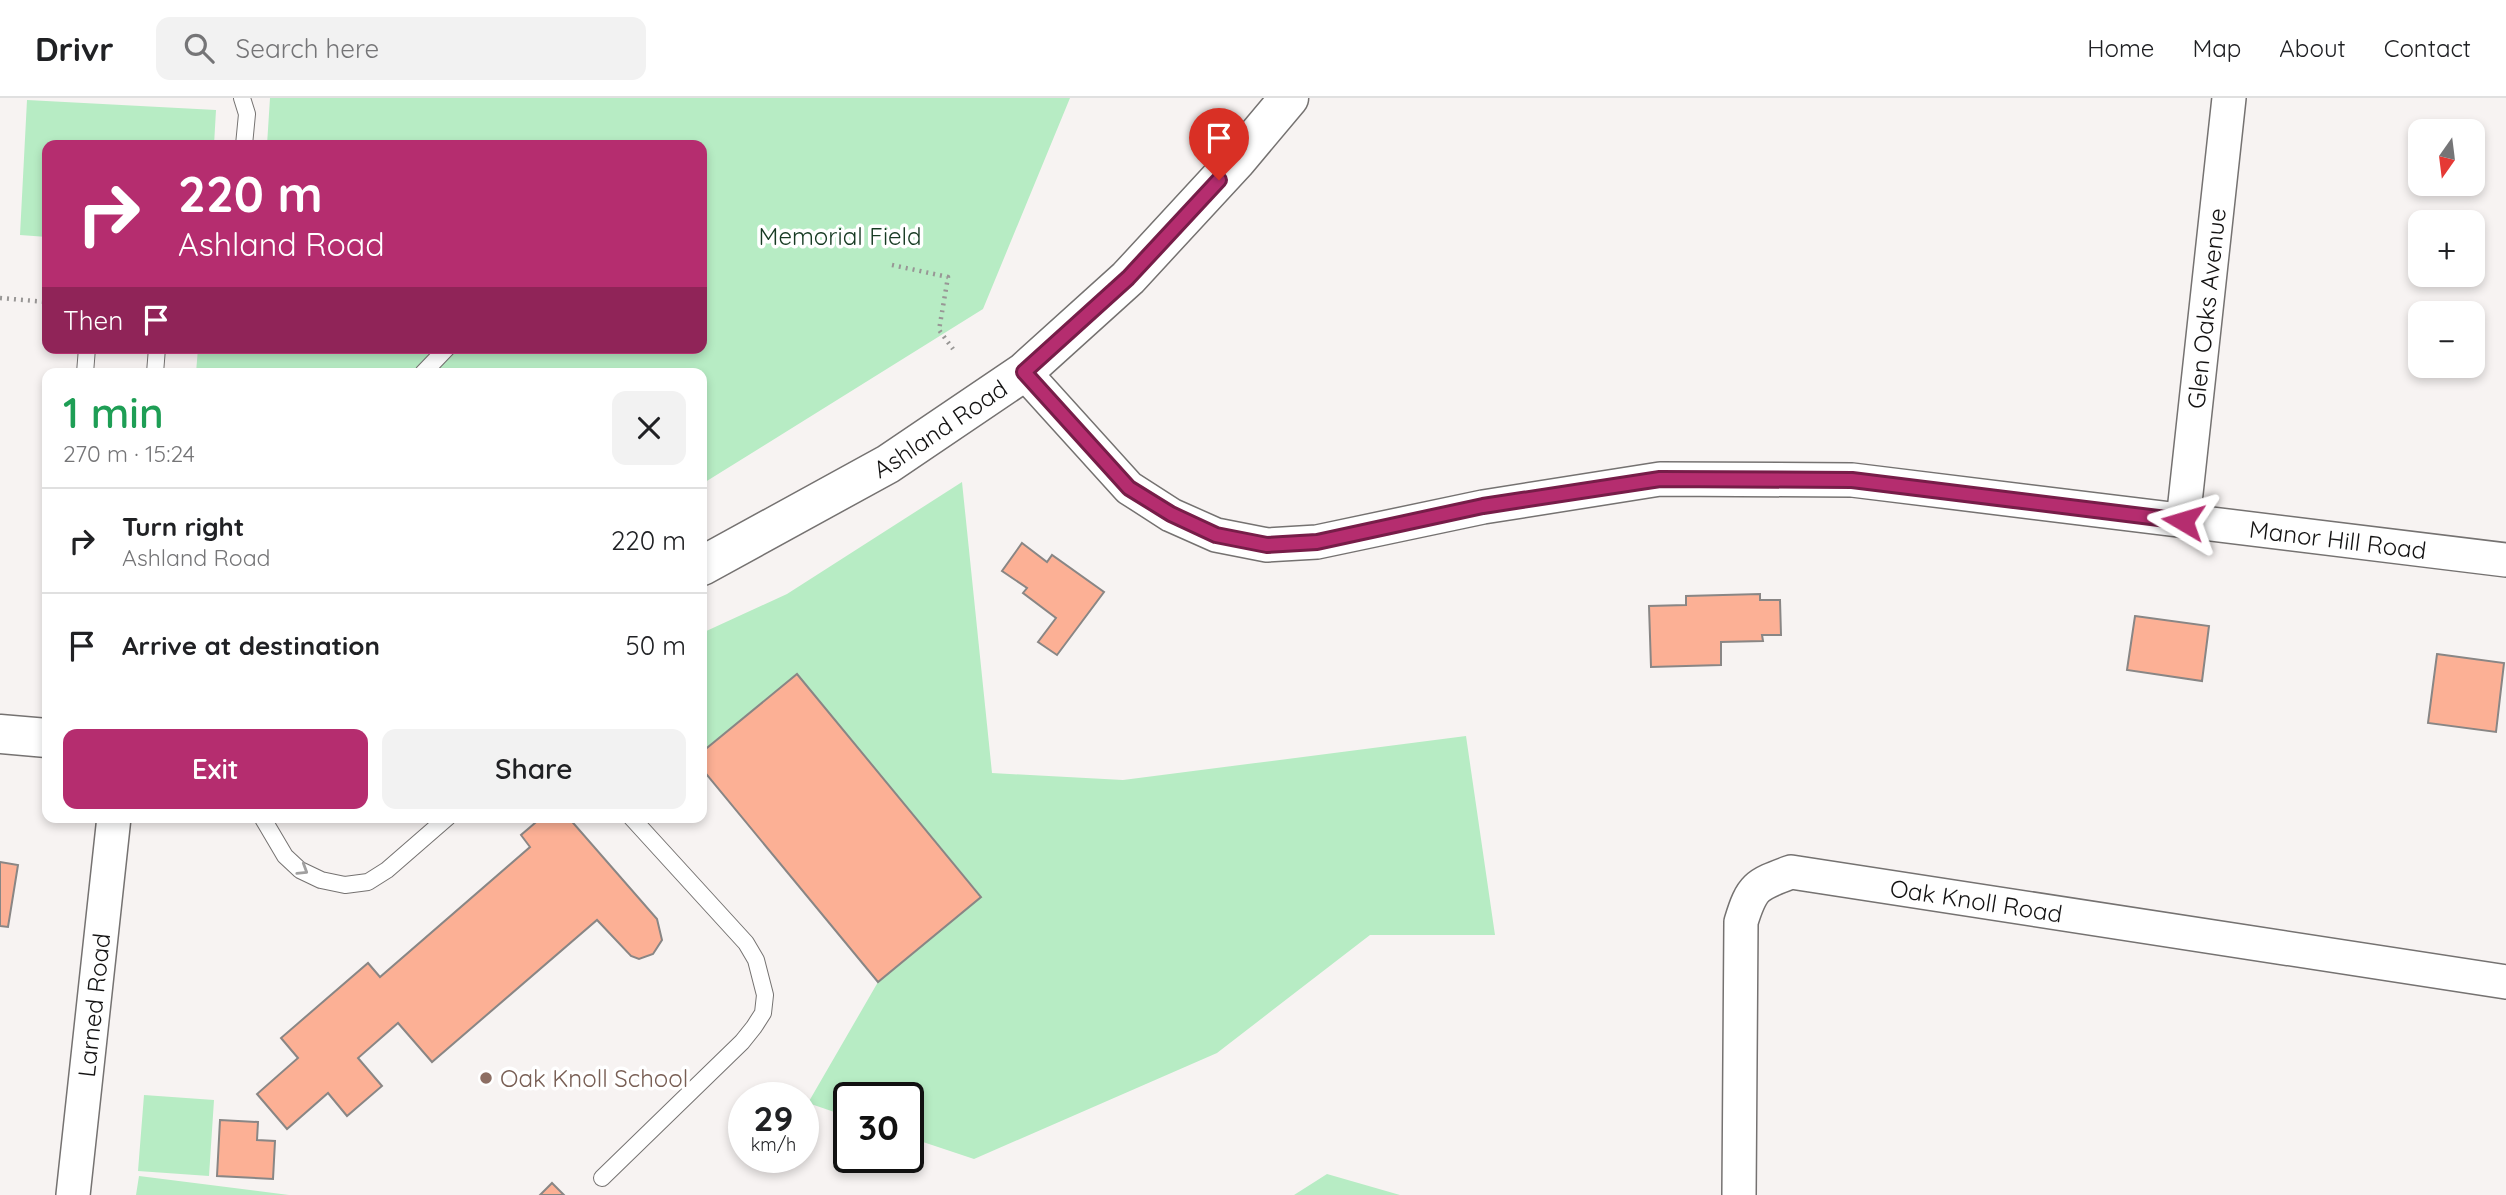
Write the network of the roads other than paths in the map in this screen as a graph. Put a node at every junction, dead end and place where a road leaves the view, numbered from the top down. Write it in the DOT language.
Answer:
graph roads {
  1 [pos="242,98"];
  2 [pos="1289,98"];
  3 [pos="2229,98"];
  4 [pos="244,140"];
  5 [pos="441,354"];
  6 [pos="427,368"];
  7 [pos="1024,372"];
  8 [pos="2183,521"];
  9 [pos="2506,560"];
  10 [pos="707,563"];
  11 [pos="0,734"];
  12 [pos="42,738"];
  13 [pos="113,823"];
  14 [pos="266,823"];
  15 [pos="441,823"];
  16 [pos="636,823"];
  17 [pos="2506,982"];
  18 [pos="602,1178"];
  19 [pos="73,1195"];
  20 [pos="1739,1195"];
  1 -- 4 [label="lane"];
  2 -- 7 [label="street, Ashland Road"];
  3 -- 8 [label="street, Glen Oaks Avenue"];
  5 -- 6 [label="lane"];
  7 -- 8 [label="street, Manor Hill Road"];
  7 -- 10 [label="street, Ashland Road"];
  8 -- 9 [label="street, Manor Hill Road"];
  11 -- 12 [label="street"];
  13 -- 19 [label="street, Larned Road"];
  14 -- 15 [label="lane, one-way"];
  16 -- 18 [label="lane"];
  17 -- 20 [label="street, Oak Knoll Road"];
}
